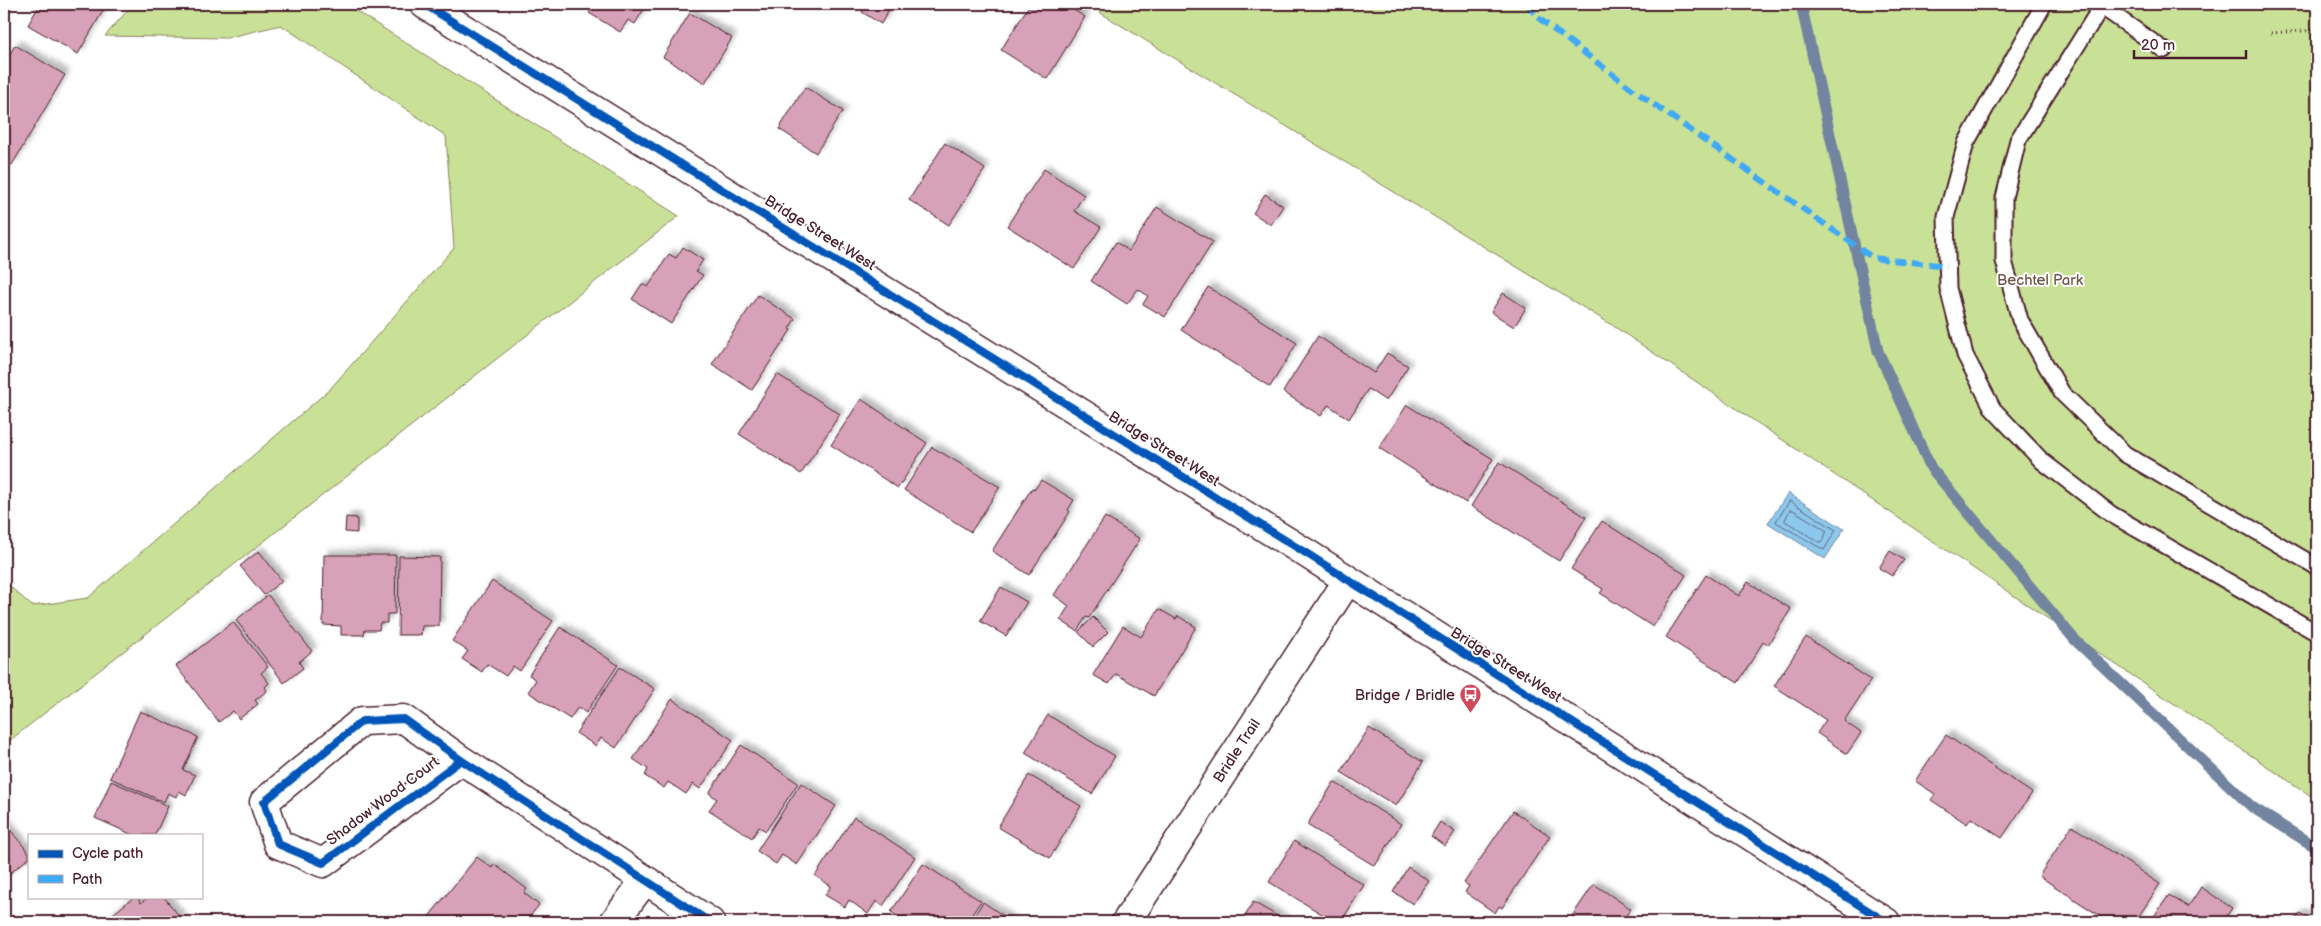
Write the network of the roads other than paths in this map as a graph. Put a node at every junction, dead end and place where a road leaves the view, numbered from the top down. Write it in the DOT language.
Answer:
graph roads {
  1 [pos="424,4"];
  2 [pos="2044,4"];
  3 [pos="2101,4"];
  4 [pos="2164,50"];
  5 [pos="2317,567"];
  6 [pos="1348,580"];
  7 [pos="2317,633"];
  8 [pos="461,760"];
  9 [pos="645,880"];
  10 [pos="614,922"];
  11 [pos="710,922"];
  12 [pos="1126,922"];
  13 [pos="1886,922"];
  1 -- 6 [label="main road, Bridge Street West"];
  2 -- 7 [label="lane"];
  3 -- 4 [label="lane"];
  3 -- 5 [label="lane"];
  6 -- 12 [label="main road, Bridle Trail"];
  6 -- 13 [label="main road, Bridge Street West"];
  8 -- 8 [label="main road, Shadow Wood Court"];
  8 -- 9 [label="main road, Shadow Wood Court"];
  9 -- 10 [label="main road"];
  9 -- 11 [label="main road, Shadow Wood Court"];
}
